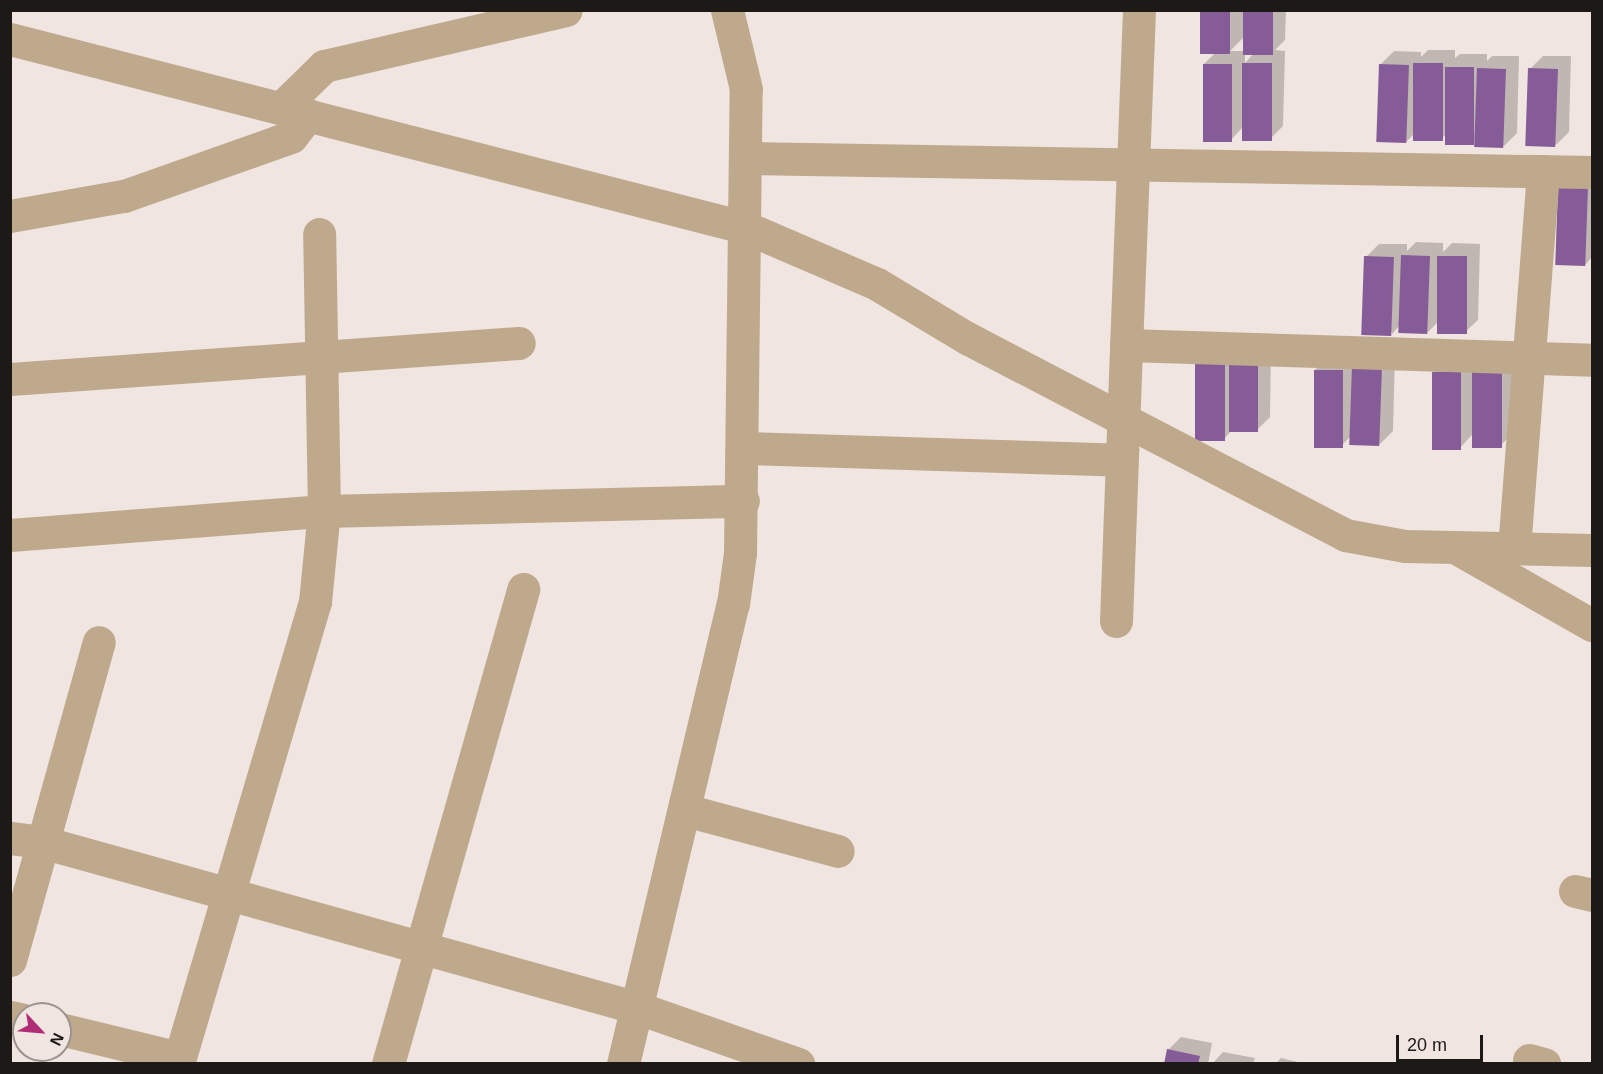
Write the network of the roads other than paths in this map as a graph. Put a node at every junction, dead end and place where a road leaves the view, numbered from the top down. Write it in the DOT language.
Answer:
graph roads {
  1 [pos="727,10"];
  2 [pos="1138,10"];
  3 [pos="560,11"];
  4 [pos="10,39"];
  5 [pos="294,112"];
  6 [pos="747,158"];
  7 [pos="1134,161"];
  8 [pos="1543,171"];
  9 [pos="1593,172"];
  10 [pos="10,216"];
  11 [pos="747,228"];
  12 [pos="319,234"];
  13 [pos="519,343"];
  14 [pos="1125,345"];
  15 [pos="323,358"];
  16 [pos="1528,360"];
  17 [pos="1593,360"];
  18 [pos="10,379"];
  19 [pos="1123,418"];
  20 [pos="744,448"];
  21 [pos="1121,460"];
  22 [pos="743,501"];
  23 [pos="324,511"];
  24 [pos="10,536"];
  25 [pos="1455,548"];
  26 [pos="1514,549"];
  27 [pos="1593,550"];
  28 [pos="523,589"];
  29 [pos="1116,621"];
  30 [pos="1593,625"];
  31 [pos="99,642"];
  32 [pos="685,810"];
  33 [pos="26,840"];
  34 [pos="838,851"];
  35 [pos="228,894"];
  36 [pos="420,950"];
  37 [pos="10,960"];
  38 [pos="638,1008"];
  39 [pos="72,1032"];
  40 [pos="179,1061"];
  41 [pos="794,1063"];
  42 [pos="387,1064"];
  43 [pos="623,1064"];
  1 -- 6 [label="street"];
  2 -- 7 [label="street"];
  3 -- 5 [label="street"];
  4 -- 5 [label="street"];
  5 -- 10 [label="street"];
  5 -- 11 [label="street"];
  6 -- 7 [label="street"];
  6 -- 11 [label="street"];
  7 -- 8 [label="street"];
  7 -- 14 [label="street"];
  8 -- 9 [label="street"];
  8 -- 16 [label="street"];
  11 -- 19 [label="street"];
  11 -- 20 [label="street"];
  12 -- 15 [label="street"];
  13 -- 15 [label="street"];
  14 -- 16 [label="street"];
  14 -- 19 [label="street"];
  15 -- 18 [label="street"];
  15 -- 23 [label="street"];
  16 -- 17 [label="street"];
  16 -- 26 [label="street"];
  19 -- 21 [label="street"];
  19 -- 25 [label="street"];
  20 -- 21 [label="street"];
  20 -- 22 [label="street"];
  21 -- 29 [label="street"];
  22 -- 23 [label="street"];
  22 -- 32 [label="street"];
  23 -- 24 [label="street"];
  23 -- 35 [label="street"];
  25 -- 26 [label="street"];
  25 -- 30 [label="street"];
  26 -- 27 [label="street"];
  28 -- 36 [label="street"];
  31 -- 33 [label="street"];
  32 -- 34 [label="street"];
  32 -- 38 [label="street"];
  33 -- 35 [label="street"];
  33 -- 37 [label="street"];
  35 -- 36 [label="street"];
  35 -- 40 [label="street"];
  36 -- 38 [label="street"];
  36 -- 42 [label="street"];
  38 -- 41 [label="street"];
  38 -- 43 [label="street"];
  39 -- 40 [label="street"];
}
